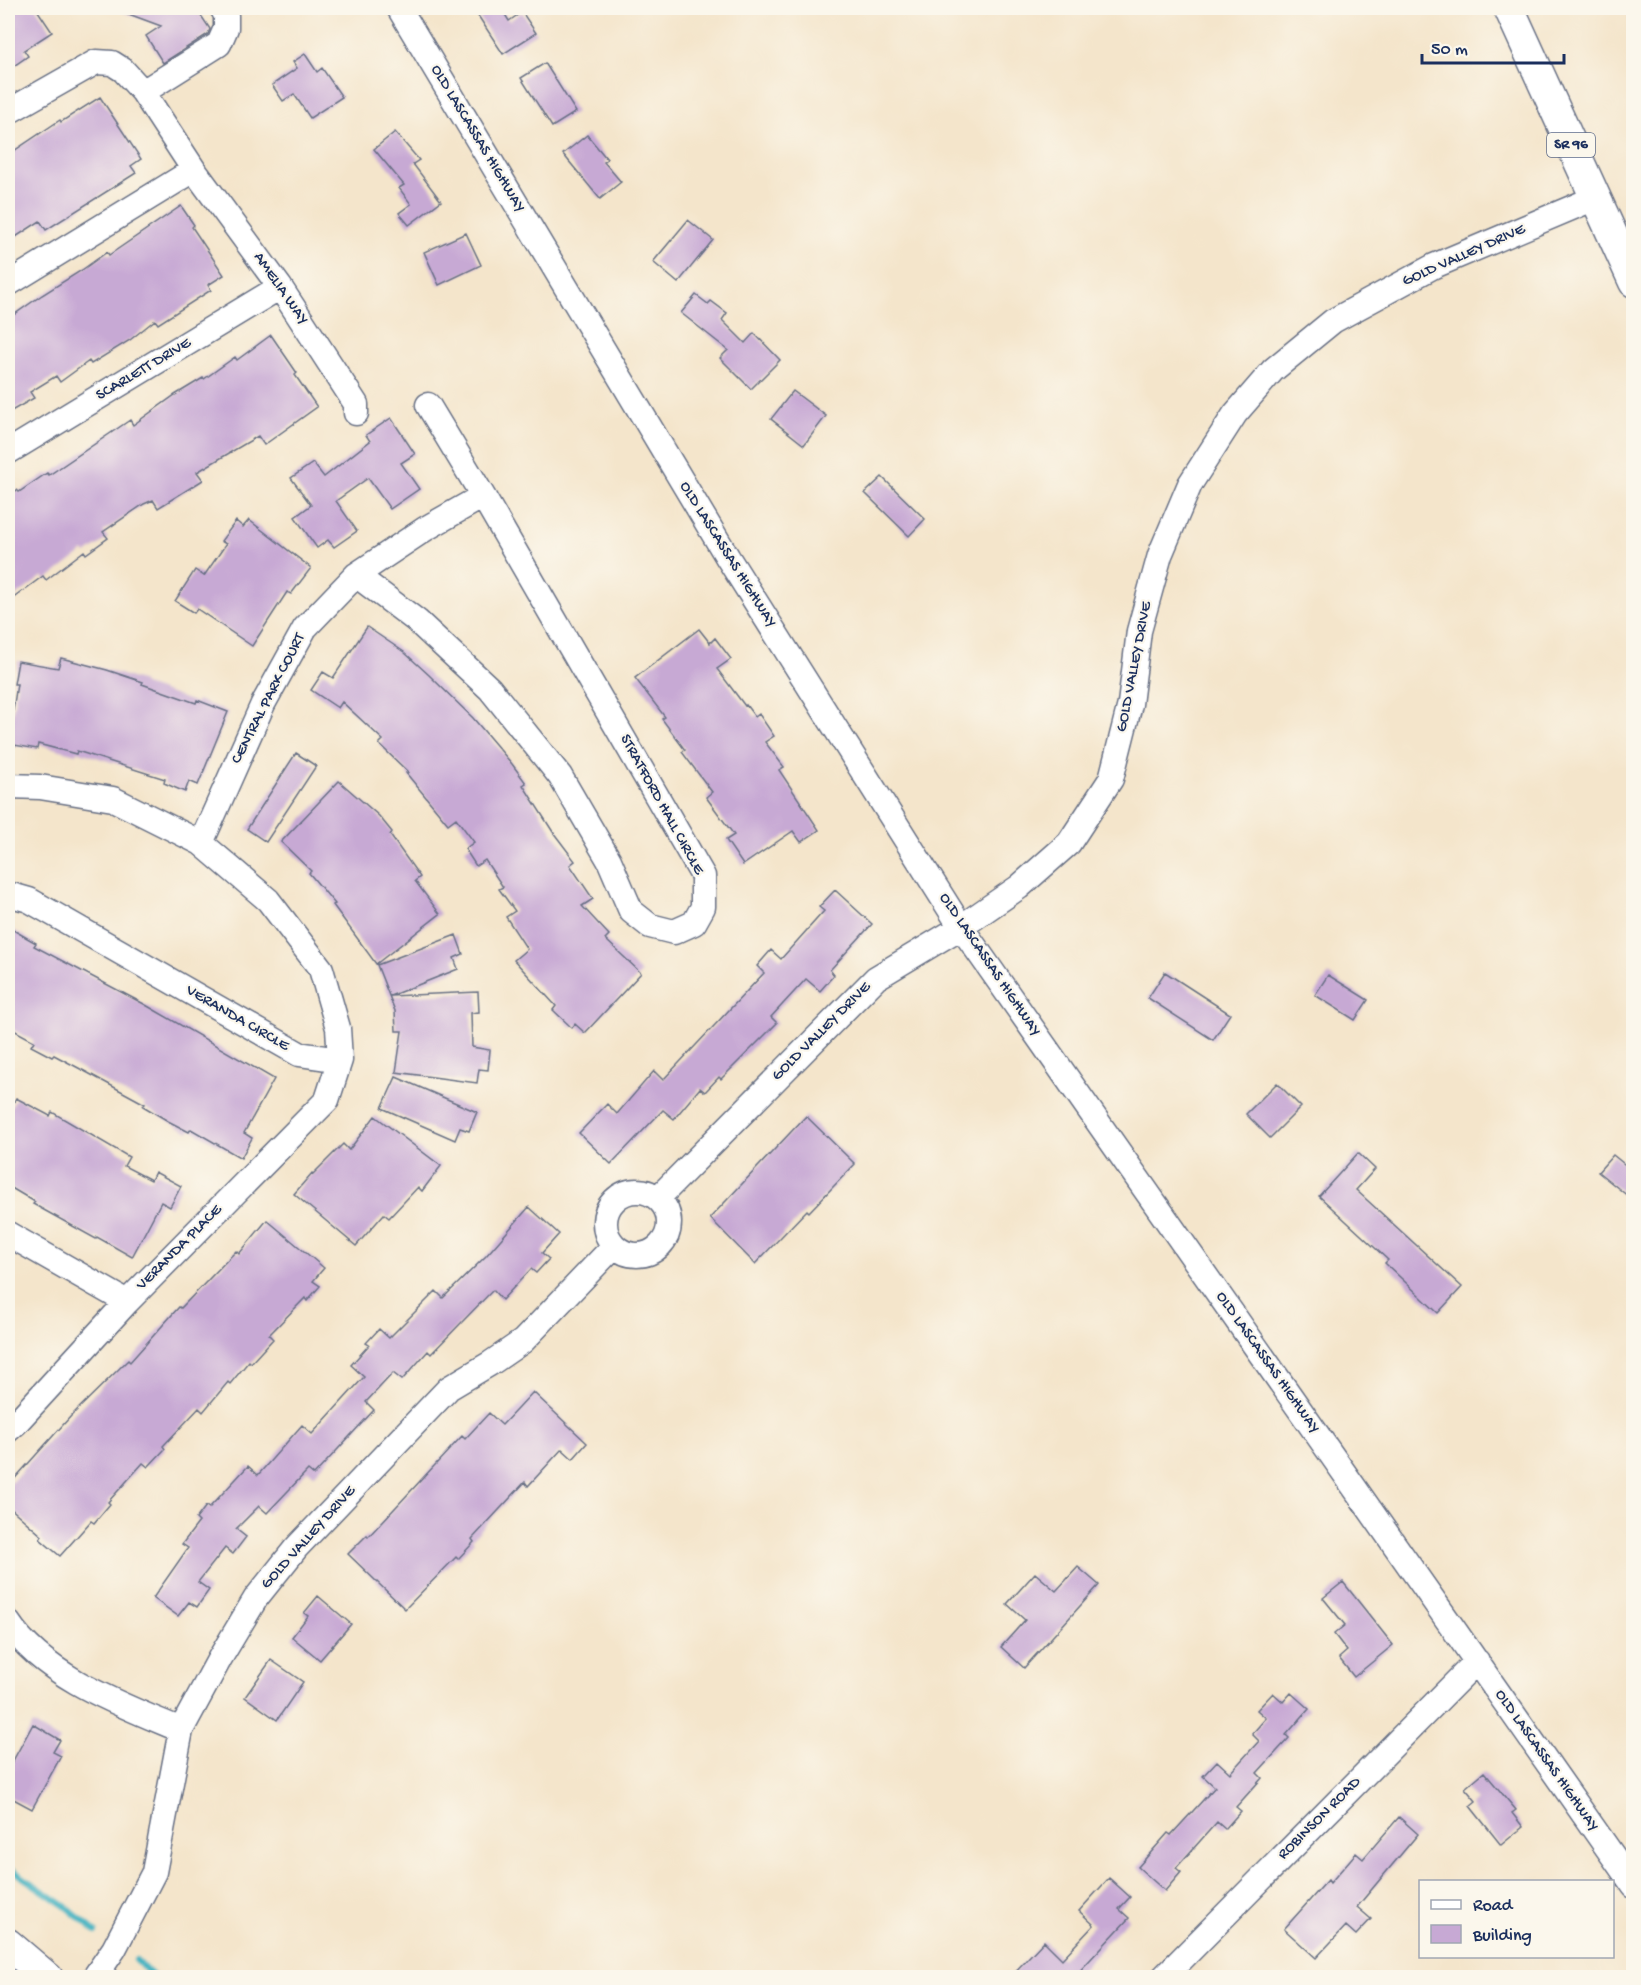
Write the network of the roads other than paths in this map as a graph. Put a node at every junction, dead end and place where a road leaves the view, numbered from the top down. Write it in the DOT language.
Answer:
graph roads {
  1 [pos="222,8"];
  2 [pos="399,8"];
  3 [pos="1509,8"];
  4 [pos="143,92"];
  5 [pos="8,112"];
  6 [pos="194,171"];
  7 [pos="1595,198"];
  8 [pos="1634,282"];
  9 [pos="8,284"];
  10 [pos="280,287"];
  11 [pos="428,405"];
  12 [pos="356,413"];
  13 [pos="8,452"];
  14 [pos="483,496"];
  15 [pos="356,576"];
  16 [pos="8,786"];
  17 [pos="201,843"];
  18 [pos="8,894"];
  19 [pos="961,927"];
  20 [pos="340,1060"];
  21 [pos="658,1198"];
  22 [pos="8,1234"];
  23 [pos="614,1246"];
  24 [pos="127,1302"];
  25 [pos="8,1430"];
  26 [pos="8,1622"];
  27 [pos="1477,1661"];
  28 [pos="181,1730"];
  29 [pos="1634,1887"];
  30 [pos="8,1944"];
  31 [pos="48,1977"];
  32 [pos="94,1977"];
  33 [pos="1163,1977"];
  1 -- 4 [label="street"];
  2 -- 19 [label="street, OLD LASCASSAS HIGHWAY"];
  3 -- 7 [label="main road, SR 96"];
  4 -- 5 [label="street, AMELIA WAY"];
  4 -- 6 [label="street, AMELIA WAY"];
  6 -- 9 [label="street"];
  6 -- 10 [label="street, AMELIA WAY"];
  7 -- 8 [label="main road, SR 96"];
  7 -- 19 [label="street, GOLD VALLEY DRIVE"];
  10 -- 12 [label="street, AMELIA WAY"];
  10 -- 13 [label="street, SCARLETT DRIVE"];
  11 -- 14 [label="street, STRATFORD HALL CIRCLE"];
  14 -- 15 [label="street, CENTRAL PARK COURT"];
  14 -- 15 [label="street, STRATFORD HALL CIRCLE"];
  15 -- 17 [label="street, CENTRAL PARK COURT"];
  16 -- 17 [label="street"];
  17 -- 20 [label="street"];
  18 -- 20 [label="street, VERANDA CIRCLE"];
  19 -- 21 [label="street, GOLD VALLEY DRIVE"];
  19 -- 27 [label="street, OLD LASCASSAS HIGHWAY"];
  20 -- 24 [label="street, VERANDA PLACE"];
  21 -- 23 [label="street"];
  21 -- 23 [label="street"];
  22 -- 24 [label="street"];
  23 -- 28 [label="street, GOLD VALLEY DRIVE"];
  24 -- 25 [label="street, VERANDA PLACE"];
  26 -- 28 [label="street"];
  27 -- 29 [label="street, OLD LASCASSAS HIGHWAY"];
  27 -- 33 [label="street, ROBINSON ROAD"];
  28 -- 32 [label="street, GOLD VALLEY DRIVE"];
  30 -- 31 [label="main road"];
}
